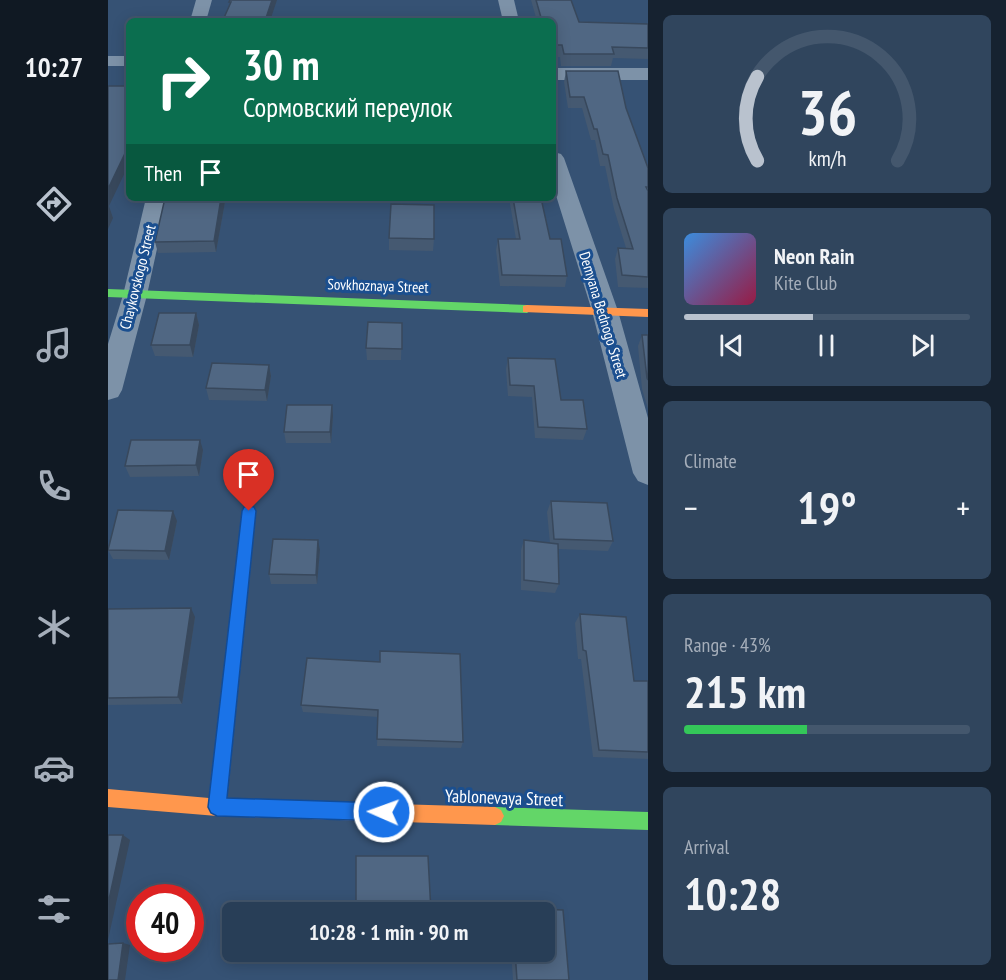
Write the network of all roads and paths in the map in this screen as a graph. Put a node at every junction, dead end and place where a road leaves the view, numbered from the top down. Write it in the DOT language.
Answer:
graph roads {
  1 [pos="204,0"];
  2 [pos="506,0"];
  3 [pos="199,18"];
  4 [pos="510,18"];
  5 [pos="108,61"];
  6 [pos="126,61"];
  7 [pos="556,74"];
  8 [pos="648,74"];
  9 [pos="556,164"];
  10 [pos="156,201"];
  11 [pos="108,294"];
  12 [pos="135,294"];
  13 [pos="605,311"];
  14 [pos="648,313"];
  15 [pos="108,390"];
  16 [pos="648,473"];
  17 [pos="249,511"];
  18 [pos="108,798"];
  19 [pos="217,807"];
  20 [pos="648,820"];
  1 -- 3 [label="street"];
  2 -- 4 [label="street"];
  5 -- 6 [label="street"];
  7 -- 8 [label="street"];
  9 -- 13 [label="street, Demyana Bednogo Street"];
  10 -- 12 [label="street, Chaykovskogo Street"];
  11 -- 12 [label="street, Sovkhoznaya Street"];
  12 -- 13 [label="street, Sovkhoznaya Street"];
  12 -- 15 [label="street, Chaykovskogo Street"];
  13 -- 14 [label="street, Sovkhoznaya Street"];
  13 -- 16 [label="street, Demyana Bednogo Street"];
  17 -- 19 [label="street"];
  18 -- 19 [label="street, Yablonevaya Street"];
  19 -- 20 [label="street, Yablonevaya Street"];
}
